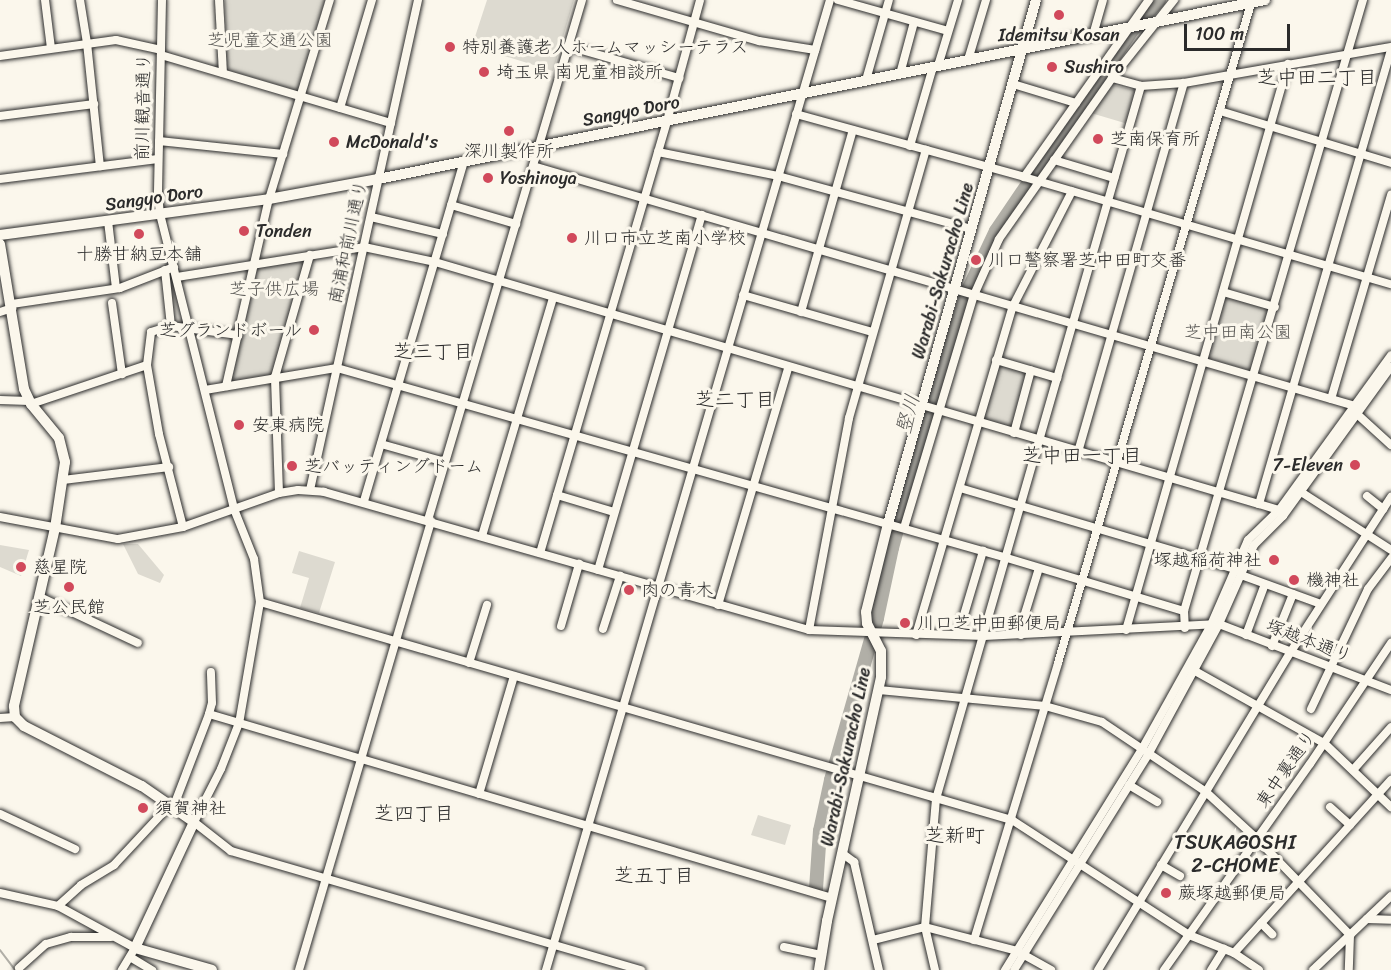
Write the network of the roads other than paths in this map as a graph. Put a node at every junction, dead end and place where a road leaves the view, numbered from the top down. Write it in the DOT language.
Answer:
graph roads {
  1 [pos="45,0"];
  2 [pos="80,0"];
  3 [pos="162,0"];
  4 [pos="219,0"];
  5 [pos="330,0"];
  6 [pos="372,0"];
  7 [pos="418,0"];
  8 [pos="582,0"];
  9 [pos="617,0"];
  10 [pos="700,0"];
  11 [pos="830,0"];
  12 [pos="838,0"];
  13 [pos="889,0"];
  14 [pos="958,0"];
  15 [pos="986,0"];
  16 [pos="1036,0"];
  17 [pos="1103,0"];
  18 [pos="1149,0"];
  19 [pos="1174,0"];
  20 [pos="1265,0"];
  21 [pos="1363,0"];
  22 [pos="1252,1"];
  23 [pos="886,14"];
  24 [pos="1156,20"];
  25 [pos="693,22"];
  26 [pos="914,22"];
  27 [pos="1128,27"];
  28 [pos="948,31"];
  29 [pos="1093,35"];
  30 [pos="87,43"];
  31 [pos="568,46"];
  32 [pos="51,48"];
  33 [pos="1023,48"];
  34 [pos="1391,49"];
  35 [pos="815,50"];
  36 [pos="161,53"];
  37 [pos="1347,54"];
  38 [pos="0,56"];
  39 [pos="968,60"];
  40 [pos="1288,64"];
  41 [pos="935,67"];
  42 [pos="223,73"];
  43 [pos="1230,73"];
  44 [pos="900,74"];
  45 [pos="679,78"];
  46 [pos="1112,78"];
  47 [pos="866,80"];
  48 [pos="1184,83"];
  49 [pos="1013,84"];
  50 [pos="1141,86"];
  51 [pos="802,93"];
  52 [pos="301,96"];
  53 [pos="1076,103"];
  54 [pos="94,104"];
  55 [pos="340,108"];
  56 [pos="1220,111"];
  57 [pos="796,114"];
  58 [pos="0,116"];
  59 [pos="667,121"];
  60 [pos="390,123"];
  61 [pos="1269,127"];
  62 [pos="853,130"];
  63 [pos="159,141"];
  64 [pos="1322,143"];
  65 [pos="910,146"];
  66 [pos="538,147"];
  67 [pos="926,150"];
  68 [pos="658,152"];
  69 [pos="1362,153"];
  70 [pos="283,154"];
  71 [pos="158,159"];
  72 [pos="1054,160"];
  73 [pos="464,162"];
  74 [pos="1391,163"];
  75 [pos="100,166"];
  76 [pos="533,166"];
  77 [pos="989,167"];
  78 [pos="778,176"];
  79 [pos="1025,177"];
  80 [pos="1114,178"];
  81 [pos="0,179"];
  82 [pos="378,179"];
  83 [pos="1037,181"];
  84 [pos="835,191"];
  85 [pos="1072,191"];
  86 [pos="1391,195"];
  87 [pos="644,198"];
  88 [pos="269,199"];
  89 [pos="1107,201"];
  90 [pos="452,205"];
  91 [pos="908,211"];
  92 [pos="1146,212"];
  93 [pos="160,214"];
  94 [pos="702,215"];
  95 [pos="371,216"];
  96 [pos="108,221"];
  97 [pos="516,224"];
  98 [pos="1185,224"];
  99 [pos="972,229"];
  100 [pos="761,232"];
  101 [pos="443,234"];
  102 [pos="0,236"];
  103 [pos="1238,240"];
  104 [pos="0,244"];
  105 [pos="364,247"];
  106 [pos="820,250"];
  107 [pos="310,255"];
  108 [pos="1290,256"];
  109 [pos="435,262"];
  110 [pos="254,263"];
  111 [pos="1329,266"];
  112 [pos="170,269"];
  113 [pos="890,271"];
  114 [pos="177,277"];
  115 [pos="1367,277"];
  116 [pos="499,281"];
  117 [pos="1391,284"];
  118 [pos="116,288"];
  119 [pos="957,290"];
  120 [pos="1223,292"];
  121 [pos="972,294"];
  122 [pos="743,295"];
  123 [pos="554,298"];
  124 [pos="112,303"];
  125 [pos="12,306"];
  126 [pos="1012,306"];
  127 [pos="1275,307"];
  128 [pos="0,312"];
  129 [pos="801,312"];
  130 [pos="610,315"];
  131 [pos="1073,323"];
  132 [pos="171,326"];
  133 [pos="190,330"];
  134 [pos="667,332"];
  135 [pos="872,332"];
  136 [pos="238,335"];
  137 [pos="1112,335"];
  138 [pos="1150,346"];
  139 [pos="727,350"];
  140 [pos="1391,355"];
  141 [pos="996,360"];
  142 [pos="1202,362"];
  143 [pos="147,365"];
  144 [pos="337,368"];
  145 [pos="788,368"];
  146 [pos="1031,370"];
  147 [pos="1388,370"];
  148 [pos="122,374"];
  149 [pos="275,377"];
  150 [pos="1254,377"];
  151 [pos="1057,378"];
  152 [pos="399,385"];
  153 [pos="226,387"];
  154 [pos="857,388"];
  155 [pos="1293,388"];
  156 [pos="205,390"];
  157 [pos="1331,399"];
  158 [pos="0,400"];
  159 [pos="30,403"];
  160 [pos="462,403"];
  161 [pos="923,407"];
  162 [pos="937,410"];
  163 [pos="1356,410"];
  164 [pos="518,418"];
  165 [pos="978,423"];
  166 [pos="1014,433"];
  167 [pos="575,435"];
  168 [pos="1039,441"];
  169 [pos="381,444"];
  170 [pos="1391,445"];
  171 [pos="632,451"];
  172 [pos="1078,452"];
  173 [pos="445,462"];
  174 [pos="1116,463"];
  175 [pos="169,466"];
  176 [pos="692,468"];
  177 [pos="1168,478"];
  178 [pos="63,480"];
  179 [pos="753,486"];
  180 [pos="960,488"];
  181 [pos="310,490"];
  182 [pos="1220,492"];
  183 [pos="1301,492"];
  184 [pos="279,493"];
  185 [pos="557,495"];
  186 [pos="1367,496"];
  187 [pos="1391,497"];
  188 [pos="364,501"];
  189 [pos="1021,504"];
  190 [pos="1259,504"];
  191 [pos="234,509"];
  192 [pos="834,509"];
  193 [pos="1383,509"];
  194 [pos="614,512"];
  195 [pos="1281,513"];
  196 [pos="0,517"];
  197 [pos="430,521"];
  198 [pos="896,526"];
  199 [pos="1097,527"];
  200 [pos="55,528"];
  201 [pos="183,528"];
  202 [pos="1367,534"];
  203 [pos="482,536"];
  204 [pos="944,540"];
  205 [pos="1149,543"];
  206 [pos="1391,549"];
  207 [pos="983,551"];
  208 [pos="540,553"];
  209 [pos="1007,558"];
  210 [pos="1200,558"];
  211 [pos="1391,558"];
  212 [pos="579,564"];
  213 [pos="1039,568"];
  214 [pos="598,570"];
  215 [pos="1239,572"];
  216 [pos="620,576"];
  217 [pos="1081,581"];
  218 [pos="1265,584"];
  219 [pos="658,587"];
  220 [pos="1293,594"];
  221 [pos="1134,596"];
  222 [pos="40,597"];
  223 [pos="260,602"];
  224 [pos="1321,604"];
  225 [pos="487,605"];
  226 [pos="718,605"];
  227 [pos="1184,611"];
  228 [pos="561,626"];
  229 [pos="1215,626"];
  230 [pos="1185,628"];
  231 [pos="603,629"];
  232 [pos="809,630"];
  233 [pos="1126,630"];
  234 [pos="1066,632"];
  235 [pos="872,633"];
  236 [pos="916,635"];
  237 [pos="958,635"];
  238 [pos="1022,635"];
  239 [pos="1246,635"];
  240 [pos="984,636"];
  241 [pos="396,641"];
  242 [pos="138,643"];
  243 [pos="1391,643"];
  244 [pos="1272,646"];
  245 [pos="1290,653"];
  246 [pos="470,663"];
  247 [pos="1332,668"];
  248 [pos="1195,671"];
  249 [pos="211,672"];
  250 [pos="514,676"];
  251 [pos="1368,681"];
  252 [pos="879,690"];
  253 [pos="1391,690"];
  254 [pos="964,697"];
  255 [pos="1045,706"];
  256 [pos="1258,706"];
  257 [pos="622,708"];
  258 [pos="1311,709"];
  259 [pos="209,714"];
  260 [pos="15,717"];
  261 [pos="0,718"];
  262 [pos="239,723"];
  263 [pos="1391,727"];
  264 [pos="1324,743"];
  265 [pos="1146,751"];
  266 [pos="361,759"];
  267 [pos="1353,770"];
  268 [pos="859,777"];
  269 [pos="1391,780"];
  270 [pos="1129,785"];
  271 [pos="1206,792"];
  272 [pos="479,794"];
  273 [pos="1378,794"];
  274 [pos="936,798"];
  275 [pos="1157,802"];
  276 [pos="172,806"];
  277 [pos="1330,807"];
  278 [pos="1391,807"];
  279 [pos="0,814"];
  280 [pos="1012,820"];
  281 [pos="194,822"];
  282 [pos="1350,825"];
  283 [pos="588,826"];
  284 [pos="1257,839"];
  285 [pos="75,849"];
  286 [pos="843,854"];
  287 [pos="1078,861"];
  288 [pos="1161,865"];
  289 [pos="1180,876"];
  290 [pos="326,878"];
  291 [pos="1299,882"];
  292 [pos="0,893"];
  293 [pos="1391,896"];
  294 [pos="832,898"];
  295 [pos="1139,902"];
  296 [pos="58,906"];
  297 [pos="1367,919"];
  298 [pos="1391,920"];
  299 [pos="1261,923"];
  300 [pos="926,927"];
  301 [pos="1272,934"];
  302 [pos="1189,935"];
  303 [pos="1350,935"];
  304 [pos="111,937"];
  305 [pos="873,940"];
  306 [pos="974,940"];
  307 [pos="554,944"];
  308 [pos="783,947"];
  309 [pos="1224,949"];
  310 [pos="132,952"];
  311 [pos="1021,953"];
  312 [pos="1234,953"];
  313 [pos="822,955"];
  314 [pos="19,968"];
  315 [pos="122,970"];
  316 [pos="152,970"];
  317 [pos="212,970"];
  318 [pos="299,970"];
  319 [pos="546,970"];
  320 [pos="641,970"];
  321 [pos="819,970"];
  322 [pos="879,970"];
  323 [pos="935,970"];
  324 [pos="1005,970"];
  325 [pos="1014,970"];
  326 [pos="1051,970"];
  327 [pos="1098,970"];
  328 [pos="1164,970"];
  329 [pos="1211,970"];
  330 [pos="1259,970"];
  331 [pos="1313,970"];
  332 [pos="1349,970"];
  1 -- 32 [label="street"];
  2 -- 30 [label="street"];
  3 -- 36 [label="street, 前川観音通り"];
  4 -- 42 [label="street"];
  5 -- 52 [label="street"];
  6 -- 55 [label="street"];
  7 -- 60 [label="street, 南浦和前川通り"];
  8 -- 31 [label="street"];
  9 -- 25 [label="street"];
  10 -- 25 [label="street"];
  11 -- 35 [label="street"];
  12 -- 23 [label="street"];
  13 -- 23 [label="street"];
  14 -- 28 [label="street"];
  15 -- 39 [label="street"];
  16 -- 33 [label="main road, Warabi-Sakuracho Line"];
  17 -- 29 [label="street"];
  18 -- 27 [label="street"];
  19 -- 24 [label="street"];
  20 -- 22 [label="main road, Sangyo Doro"];
  21 -- 37 [label="street"];
  22 -- 24 [label="main road, Sangyo Doro"];
  22 -- 43 [label="street"];
  23 -- 26 [label="street"];
  23 -- 47 [label="street"];
  24 -- 27 [label="main road, Sangyo Doro"];
  24 -- 46 [label="street"];
  25 -- 35 [label="street"];
  25 -- 45 [label="street"];
  26 -- 28 [label="street"];
  26 -- 44 [label="street"];
  27 -- 29 [label="main road, Sangyo Doro"];
  27 -- 53 [label="street"];
  28 -- 41 [label="street"];
  29 -- 33 [label="main road, Sangyo Doro"];
  30 -- 32 [label="street"];
  30 -- 36 [label="street"];
  30 -- 54 [label="street"];
  31 -- 45 [label="street"];
  31 -- 66 [label="street"];
  32 -- 38 [label="street"];
  33 -- 39 [label="main road, Sangyo Doro"];
  33 -- 49 [label="main road, Warabi-Sakuracho Line"];
  34 -- 37 [label="street"];
  34 -- 69 [label="street"];
  35 -- 51 [label="street"];
  36 -- 42 [label="street"];
  36 -- 63 [label="street, 前川観音通り"];
  37 -- 40 [label="street"];
  37 -- 64 [label="street"];
  39 -- 41 [label="main road, Sangyo Doro"];
  40 -- 43 [label="street"];
  40 -- 61 [label="street"];
  41 -- 44 [label="main road, Sangyo Doro"];
  41 -- 65 [label="street"];
  42 -- 52 [label="street"];
  43 -- 48 [label="street"];
  43 -- 56 [label="street"];
  44 -- 47 [label="main road, Sangyo Doro"];
  45 -- 59 [label="street"];
  46 -- 50 [label="street"];
  46 -- 72 [label="street"];
  47 -- 51 [label="main road, Sangyo Doro"];
  48 -- 50 [label="street"];
  48 -- 92 [label="street"];
  49 -- 53 [label="street"];
  49 -- 77 [label="main road, Warabi-Sakuracho Line"];
  50 -- 80 [label="street"];
  51 -- 57 [label="street"];
  51 -- 59 [label="main road, Sangyo Doro"];
  52 -- 55 [label="street"];
  52 -- 70 [label="street"];
  53 -- 79 [label="street"];
  54 -- 58 [label="street"];
  54 -- 75 [label="street"];
  55 -- 60 [label="street"];
  56 -- 61 [label="street"];
  56 -- 98 [label="street"];
  57 -- 62 [label="street"];
  57 -- 78 [label="street"];
  59 -- 66 [label="main road, Sangyo Doro"];
  59 -- 68 [label="street"];
  60 -- 82 [label="street, 南浦和前川通り"];
  61 -- 64 [label="street"];
  61 -- 103 [label="street"];
  62 -- 65 [label="street"];
  62 -- 84 [label="street"];
  63 -- 70 [label="street"];
  63 -- 71 [label="street, 前川観音通り"];
  64 -- 69 [label="street"];
  64 -- 108 [label="street"];
  65 -- 67 [label="street"];
  66 -- 73 [label="main road, Sangyo Doro"];
  66 -- 76 [label="street"];
  67 -- 77 [label="street"];
  67 -- 91 [label="street"];
  68 -- 78 [label="street"];
  68 -- 87 [label="street"];
  69 -- 74 [label="street"];
  69 -- 111 [label="street"];
  70 -- 88 [label="street"];
  71 -- 75 [label="street"];
  71 -- 93 [label="street, 前川観音通り"];
  72 -- 80 [label="street"];
  72 -- 83 [label="street"];
  73 -- 82 [label="main road, Sangyo Doro"];
  73 -- 90 [label="street"];
  75 -- 81 [label="street"];
  76 -- 87 [label="street"];
  76 -- 97 [label="street"];
  77 -- 79 [label="street"];
  77 -- 99 [label="main road, Warabi-Sakuracho Line"];
  78 -- 84 [label="street"];
  78 -- 100 [label="street"];
  79 -- 83 [label="street"];
  80 -- 89 [label="street"];
  82 -- 88 [label="main road, Sangyo Doro"];
  82 -- 95 [label="street, 南浦和前川通り"];
  83 -- 85 [label="street"];
  83 -- 121 [label="street"];
  84 -- 91 [label="street"];
  84 -- 106 [label="street"];
  85 -- 89 [label="street"];
  85 -- 126 [label="street"];
  86 -- 115 [label="street"];
  87 -- 94 [label="street"];
  87 -- 130 [label="street"];
  88 -- 93 [label="main road, Sangyo Doro"];
  88 -- 110 [label="street"];
  89 -- 92 [label="street"];
  89 -- 131 [label="street"];
  90 -- 97 [label="street"];
  90 -- 101 [label="street"];
  91 -- 99 [label="street"];
  91 -- 113 [label="street"];
  92 -- 98 [label="street"];
  92 -- 137 [label="street"];
  93 -- 96 [label="main road, Sangyo Doro"];
  93 -- 112 [label="street, 前川観音通り"];
  94 -- 100 [label="street"];
  94 -- 134 [label="street"];
  95 -- 101 [label="street"];
  95 -- 105 [label="street, 南浦和前川通り"];
  96 -- 102 [label="main road, Sangyo Doro"];
  96 -- 118 [label="street"];
  97 -- 116 [label="street"];
  98 -- 103 [label="street"];
  98 -- 138 [label="street"];
  99 -- 119 [label="main road, Warabi-Sakuracho Line"];
  100 -- 106 [label="street"];
  100 -- 122 [label="street"];
  101 -- 109 [label="street"];
  103 -- 108 [label="street"];
  103 -- 120 [label="street"];
  104 -- 125 [label="main road"];
  105 -- 107 [label="street"];
  105 -- 109 [label="street"];
  105 -- 144 [label="street, 南浦和前川通り"];
  106 -- 113 [label="street"];
  106 -- 129 [label="street"];
  107 -- 110 [label="street"];
  107 -- 149 [label="street"];
  108 -- 111 [label="street"];
  108 -- 127 [label="street"];
  109 -- 116 [label="street"];
  109 -- 152 [label="street"];
  110 -- 114 [label="street"];
  110 -- 136 [label="street"];
  111 -- 115 [label="street"];
  111 -- 155 [label="street"];
  112 -- 114 [label="street"];
  112 -- 118 [label="street"];
  112 -- 132 [label="street"];
  113 -- 119 [label="street"];
  113 -- 135 [label="street"];
  114 -- 133 [label="street"];
  115 -- 117 [label="street"];
  115 -- 157 [label="street"];
  116 -- 123 [label="street"];
  116 -- 160 [label="street"];
  118 -- 125 [label="street"];
  119 -- 121 [label="street"];
  119 -- 161 [label="main road, Warabi-Sakuracho Line"];
  120 -- 127 [label="street"];
  120 -- 142 [label="street"];
  121 -- 126 [label="street"];
  121 -- 162 [label="street"];
  122 -- 129 [label="street"];
  122 -- 139 [label="street"];
  123 -- 130 [label="street"];
  123 -- 164 [label="street"];
  124 -- 148 [label="street"];
  125 -- 128 [label="street"];
  125 -- 159 [label="main road"];
  126 -- 131 [label="street"];
  126 -- 141 [label="street"];
  127 -- 150 [label="street"];
  129 -- 135 [label="street"];
  130 -- 134 [label="street"];
  130 -- 167 [label="street"];
  131 -- 137 [label="street"];
  131 -- 151 [label="street"];
  132 -- 133 [label="street"];
  132 -- 143 [label="street"];
  133 -- 136 [label="street"];
  133 -- 156 [label="street"];
  134 -- 139 [label="street"];
  134 -- 171 [label="street"];
  135 -- 154 [label="street"];
  136 -- 153 [label="street"];
  137 -- 138 [label="street"];
  137 -- 172 [label="street"];
  138 -- 142 [label="street"];
  138 -- 174 [label="street"];
  139 -- 145 [label="street"];
  139 -- 176 [label="street"];
  140 -- 147 [label="street"];
  141 -- 146 [label="street"];
  141 -- 165 [label="street"];
  142 -- 150 [label="street"];
  142 -- 177 [label="street"];
  143 -- 148 [label="street"];
  143 -- 175 [label="street"];
  144 -- 149 [label="street"];
  144 -- 152 [label="street"];
  144 -- 181 [label="street, 南浦和前川通り"];
  145 -- 154 [label="street"];
  145 -- 179 [label="street"];
  146 -- 151 [label="street"];
  146 -- 166 [label="street"];
  147 -- 163 [label="street"];
  148 -- 159 [label="street"];
  149 -- 153 [label="street"];
  149 -- 184 [label="street"];
  150 -- 155 [label="street"];
  150 -- 182 [label="street"];
  151 -- 168 [label="street"];
  152 -- 160 [label="street"];
  152 -- 169 [label="street"];
  153 -- 156 [label="street"];
  154 -- 161 [label="street"];
  154 -- 192 [label="street"];
  155 -- 157 [label="street"];
  155 -- 190 [label="street"];
  156 -- 191 [label="street"];
  157 -- 163 [label="street"];
  158 -- 159 [label="street"];
  159 -- 178 [label="main road"];
  160 -- 164 [label="street"];
  160 -- 173 [label="street"];
  161 -- 162 [label="street"];
  161 -- 198 [label="main road, Warabi-Sakuracho Line"];
  162 -- 165 [label="street"];
  162 -- 198 [label="street"];
  163 -- 170 [label="street"];
  163 -- 183 [label="street"];
  163 -- 195 [label="street"];
  164 -- 167 [label="street"];
  164 -- 203 [label="street"];
  165 -- 166 [label="street"];
  165 -- 180 [label="street"];
  166 -- 168 [label="street"];
  167 -- 171 [label="street"];
  167 -- 185 [label="street"];
  168 -- 172 [label="street"];
  168 -- 189 [label="street"];
  169 -- 173 [label="street"];
  169 -- 188 [label="street"];
  171 -- 176 [label="street"];
  171 -- 194 [label="street"];
  172 -- 174 [label="street"];
  173 -- 197 [label="street"];
  174 -- 177 [label="street"];
  174 -- 199 [label="street"];
  175 -- 178 [label="street"];
  175 -- 201 [label="street"];
  176 -- 179 [label="street"];
  176 -- 219 [label="street"];
  177 -- 182 [label="street"];
  177 -- 205 [label="street"];
  178 -- 200 [label="main road"];
  179 -- 192 [label="street"];
  179 -- 226 [label="street"];
  180 -- 189 [label="street"];
  180 -- 204 [label="street"];
  181 -- 184 [label="street"];
  181 -- 188 [label="street"];
  182 -- 190 [label="street"];
  182 -- 210 [label="street"];
  183 -- 195 [label="street"];
  183 -- 202 [label="street"];
  184 -- 191 [label="street"];
  185 -- 194 [label="street"];
  185 -- 208 [label="street"];
  186 -- 193 [label="street"];
  187 -- 193 [label="street"];
  188 -- 197 [label="street"];
  189 -- 199 [label="street"];
  189 -- 209 [label="street"];
  190 -- 195 [label="street"];
  191 -- 201 [label="street"];
  191 -- 223 [label="street"];
  192 -- 198 [label="street"];
  192 -- 232 [label="street"];
  193 -- 202 [label="street"];
  194 -- 214 [label="street"];
  195 -- 215 [label="street"];
  196 -- 200 [label="street"];
  197 -- 203 [label="street"];
  197 -- 241 [label="street"];
  198 -- 204 [label="street"];
  198 -- 235 [label="main road, Warabi-Sakuracho Line"];
  199 -- 205 [label="street"];
  199 -- 217 [label="street"];
  200 -- 201 [label="street"];
  200 -- 222 [label="main road"];
  202 -- 206 [label="street"];
  202 -- 224 [label="street"];
  203 -- 208 [label="street"];
  204 -- 207 [label="street"];
  204 -- 236 [label="street"];
  205 -- 210 [label="street"];
  205 -- 221 [label="street"];
  207 -- 209 [label="street"];
  207 -- 237 [label="street"];
  208 -- 212 [label="street"];
  209 -- 213 [label="street"];
  209 -- 240 [label="street"];
  210 -- 215 [label="street"];
  210 -- 227 [label="street"];
  211 -- 247 [label="street"];
  212 -- 214 [label="street"];
  212 -- 228 [label="street"];
  213 -- 217 [label="street"];
  213 -- 238 [label="street"];
  214 -- 216 [label="street"];
  215 -- 218 [label="street"];
  215 -- 229 [label="street"];
  216 -- 219 [label="street"];
  216 -- 231 [label="street"];
  217 -- 221 [label="street"];
  217 -- 234 [label="street"];
  218 -- 220 [label="street"];
  218 -- 239 [label="street"];
  219 -- 226 [label="street"];
  219 -- 257 [label="street"];
  220 -- 224 [label="street"];
  220 -- 244 [label="street"];
  221 -- 227 [label="street"];
  221 -- 233 [label="street"];
  222 -- 242 [label="street"];
  222 -- 260 [label="main road"];
  223 -- 241 [label="street"];
  223 -- 262 [label="street"];
  224 -- 245 [label="street"];
  225 -- 246 [label="street"];
  226 -- 232 [label="street"];
  227 -- 230 [label="street"];
  229 -- 230 [label="street"];
  229 -- 239 [label="street, 塚越本通り"];
  229 -- 248 [label="street"];
  229 -- 265 [label="street"];
  230 -- 233 [label="street"];
  232 -- 235 [label="street"];
  233 -- 234 [label="street"];
  234 -- 238 [label="street"];
  234 -- 255 [label="street"];
  235 -- 236 [label="street"];
  235 -- 252 [label="main road, Warabi-Sakuracho Line"];
  236 -- 237 [label="street"];
  237 -- 240 [label="street"];
  238 -- 240 [label="street"];
  239 -- 244 [label="street, 塚越本通り"];
  240 -- 254 [label="street"];
  241 -- 246 [label="street"];
  241 -- 266 [label="street"];
  243 -- 251 [label="street, 東中裏通り"];
  244 -- 245 [label="street, 塚越本通り"];
  245 -- 247 [label="street, 塚越本通り"];
  245 -- 256 [label="street"];
  246 -- 250 [label="street"];
  247 -- 251 [label="street, 塚越本通り"];
  247 -- 258 [label="street"];
  248 -- 256 [label="street"];
  248 -- 265 [label="street"];
  249 -- 259 [label="street"];
  250 -- 257 [label="street"];
  250 -- 272 [label="street"];
  251 -- 253 [label="street, 塚越本通り"];
  251 -- 264 [label="street, 東中裏通り"];
  252 -- 254 [label="street"];
  252 -- 268 [label="main road, Warabi-Sakuracho Line"];
  254 -- 255 [label="street"];
  254 -- 274 [label="street"];
  255 -- 265 [label="street"];
  255 -- 280 [label="street"];
  256 -- 264 [label="street"];
  256 -- 271 [label="street"];
  257 -- 268 [label="street"];
  257 -- 283 [label="street"];
  259 -- 262 [label="street"];
  259 -- 276 [label="street"];
  260 -- 261 [label="street"];
  260 -- 276 [label="main road"];
  262 -- 266 [label="street"];
  262 -- 281 [label="street"];
  263 -- 267 [label="street"];
  264 -- 267 [label="street"];
  264 -- 284 [label="street, 東中裏通り"];
  265 -- 270 [label="street"];
  265 -- 271 [label="street"];
  265 -- 287 [label="street"];
  266 -- 272 [label="street"];
  266 -- 290 [label="street"];
  267 -- 273 [label="street"];
  268 -- 274 [label="street"];
  268 -- 286 [label="main road, Warabi-Sakuracho Line"];
  269 -- 273 [label="street"];
  270 -- 275 [label="street"];
  270 -- 287 [label="street"];
  271 -- 284 [label="street"];
  271 -- 288 [label="street"];
  272 -- 283 [label="street"];
  273 -- 278 [label="street"];
  273 -- 282 [label="street"];
  274 -- 280 [label="street"];
  274 -- 300 [label="street"];
  276 -- 281 [label="main road"];
  276 -- 296 [label="street"];
  277 -- 282 [label="street"];
  279 -- 285 [label="street"];
  280 -- 287 [label="street"];
  280 -- 306 [label="street"];
  281 -- 290 [label="street"];
  281 -- 310 [label="main road"];
  282 -- 291 [label="street"];
  283 -- 294 [label="street"];
  283 -- 307 [label="street"];
  284 -- 291 [label="street"];
  284 -- 302 [label="street, 東中裏通り"];
  286 -- 294 [label="main road, Warabi-Sakuracho Line"];
  286 -- 305 [label="street"];
  287 -- 295 [label="street"];
  287 -- 311 [label="street"];
  288 -- 289 [label="street"];
  288 -- 295 [label="street"];
  290 -- 307 [label="street"];
  290 -- 318 [label="street"];
  291 -- 299 [label="street"];
  291 -- 303 [label="street"];
  292 -- 296 [label="street"];
  293 -- 297 [label="street"];
  294 -- 313 [label="main road, Warabi-Sakuracho Line"];
  295 -- 302 [label="street"];
  295 -- 327 [label="street"];
  296 -- 304 [label="street"];
  297 -- 298 [label="street"];
  297 -- 303 [label="street"];
  299 -- 301 [label="street"];
  299 -- 312 [label="street"];
  300 -- 305 [label="street"];
  300 -- 306 [label="street"];
  300 -- 323 [label="street"];
  302 -- 309 [label="street"];
  302 -- 328 [label="street, 東中裏通り"];
  303 -- 331 [label="street"];
  303 -- 332 [label="street"];
  304 -- 310 [label="street"];
  304 -- 314 [label="street"];
  305 -- 322 [label="street"];
  306 -- 311 [label="street"];
  307 -- 319 [label="street"];
  307 -- 320 [label="street"];
  308 -- 313 [label="street"];
  309 -- 312 [label="street"];
  309 -- 329 [label="street"];
  310 -- 315 [label="street"];
  310 -- 316 [label="street"];
  310 -- 317 [label="main road"];
  311 -- 324 [label="street"];
  311 -- 325 [label="street"];
  311 -- 326 [label="street"];
  312 -- 330 [label="street"];
  313 -- 321 [label="main road, Warabi-Sakuracho Line"];
}
